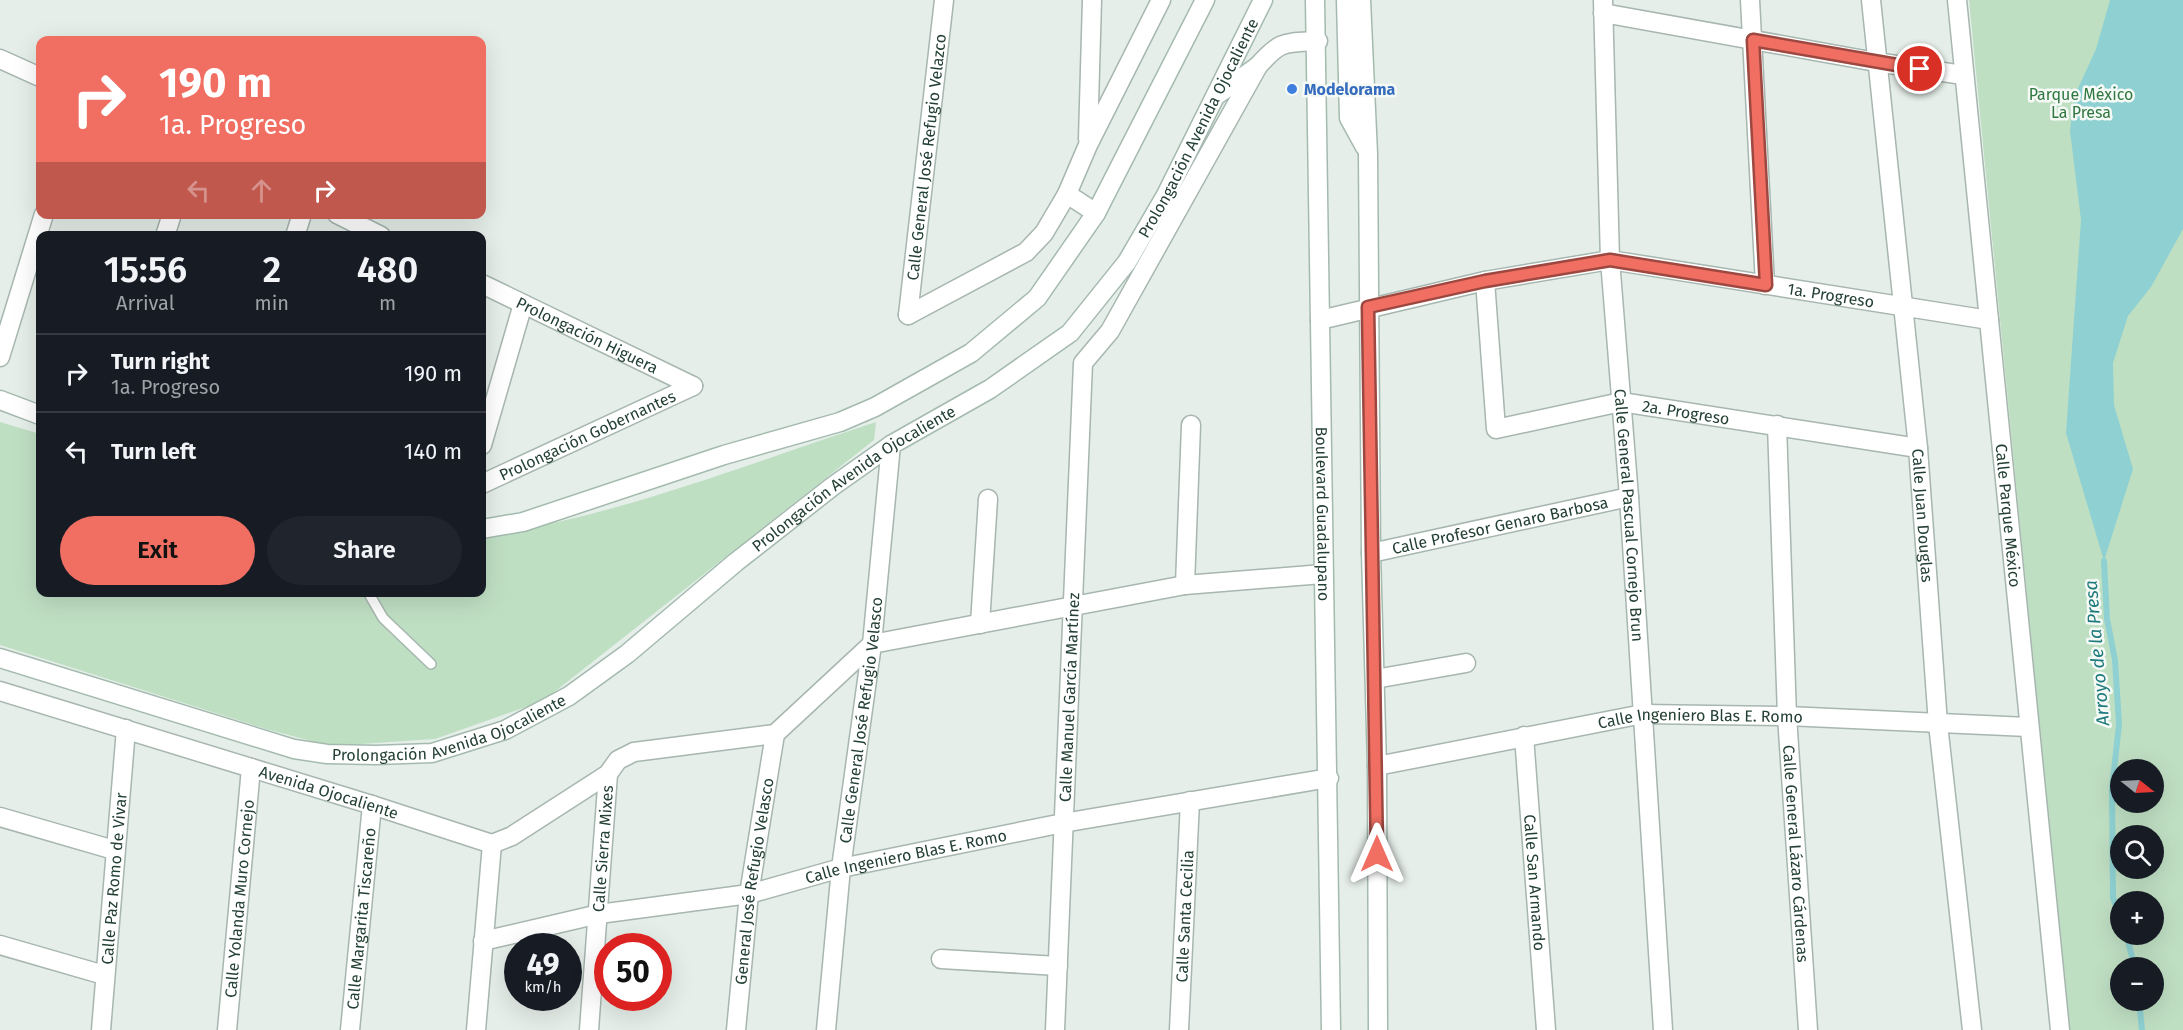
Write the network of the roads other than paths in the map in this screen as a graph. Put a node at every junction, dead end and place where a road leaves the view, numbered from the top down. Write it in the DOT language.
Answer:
graph roads {
  1 [pos="944,0"];
  2 [pos="1092,0"];
  3 [pos="1161,0"];
  4 [pos="1205,0"];
  5 [pos="1263,0"];
  6 [pos="1315,0"];
  7 [pos="1346,0"];
  8 [pos="1361,0"];
  9 [pos="1750,0"];
  10 [pos="1871,0"];
  11 [pos="1957,0"];
  12 [pos="1603,6"];
  13 [pos="1753,40"];
  14 [pos="1318,41"];
  15 [pos="0,59"];
  16 [pos="1876,62"];
  17 [pos="1258,66"];
  18 [pos="1963,75"];
  19 [pos="36,76"];
  20 [pos="1215,96"];
  21 [pos="1088,145"];
  22 [pos="1368,154"];
  23 [pos="1067,194"];
  24 [pos="1096,213"];
  25 [pos="347,219"];
  26 [pos="371,231"];
  27 [pos="36,240"];
  28 [pos="1610,260"];
  29 [pos="1485,281"];
  30 [pos="1766,285"];
  31 [pos="486,286"];
  32 [pos="523,304"];
  33 [pos="1368,307"];
  34 [pos="1903,307"];
  35 [pos="1320,320"];
  36 [pos="1989,320"];
  37 [pos="0,357"];
  38 [pos="693,386"];
  39 [pos="0,400"];
  40 [pos="1622,402"];
  41 [pos="36,413"];
  42 [pos="1191,425"];
  43 [pos="1777,425"];
  44 [pos="486,431"];
  45 [pos="891,445"];
  46 [pos="1918,448"];
  47 [pos="486,482"];
  48 [pos="1629,497"];
  49 [pos="988,499"];
  50 [pos="486,528"];
  51 [pos="1371,553"];
  52 [pos="1323,574"];
  53 [pos="1185,585"];
  54 [pos="371,597"];
  55 [pos="1074,607"];
  56 [pos="980,624"];
  57 [pos="872,644"];
  58 [pos="0,658"];
  59 [pos="1466,663"];
  60 [pos="431,664"];
  61 [pos="1375,679"];
  62 [pos="0,692"];
  63 [pos="1643,714"];
  64 [pos="1787,716"];
  65 [pos="1938,724"];
  66 [pos="2028,727"];
  67 [pos="126,729"];
  68 [pos="776,734"];
  69 [pos="1524,736"];
  70 [pos="294,749"];
  71 [pos="1377,766"];
  72 [pos="251,768"];
  73 [pos="608,774"];
  74 [pos="1329,778"];
  75 [pos="1190,801"];
  76 [pos="372,805"];
  77 [pos="0,818"];
  78 [pos="1063,823"];
  79 [pos="492,844"];
  80 [pos="114,850"];
  81 [pos="841,868"];
  82 [pos="749,894"];
  83 [pos="599,914"];
  84 [pos="483,941"];
  85 [pos="0,945"];
  86 [pos="941,959"];
  87 [pos="1058,966"];
  88 [pos="104,975"];
  89 [pos="100,1030"];
  90 [pos="227,1030"];
  91 [pos="350,1030"];
  92 [pos="476,1030"];
  93 [pos="589,1030"];
  94 [pos="736,1030"];
  95 [pos="826,1030"];
  96 [pos="1055,1030"];
  97 [pos="1179,1030"];
  98 [pos="1331,1030"];
  99 [pos="1378,1030"];
  100 [pos="1546,1030"];
  101 [pos="1664,1030"];
  102 [pos="1808,1030"];
  103 [pos="1972,1030"];
  104 [pos="2061,1030"];
  1 -- 23 [label="street, Calle General José Refugio Velazco"];
  2 -- 21 [label="street"];
  3 -- 21 [label="street"];
  4 -- 24 [label="street"];
  5 -- 20 [label="street, Prolongación Avenida Ojocaliente"];
  6 -- 14 [label="street, Boulevard Guadalupano"];
  7 -- 22 [label="street"];
  8 -- 22 [label="street"];
  9 -- 13 [label="street"];
  10 -- 16 [label="street, Calle Juan Douglas"];
  11 -- 18 [label="street, Calle Parque México"];
  12 -- 13 [label="street"];
  12 -- 28 [label="street, Calle General Pascual Cornejo Brun"];
  13 -- 16 [label="street"];
  13 -- 30 [label="street"];
  14 -- 17 [label="street"];
  14 -- 35 [label="street, Boulevard Guadalupano"];
  15 -- 19 [label="street"];
  16 -- 18 [label="street"];
  16 -- 34 [label="street, Calle Juan Douglas"];
  17 -- 20 [label="street"];
  17 -- 55 [label="street, Calle Manuel García Martínez"];
  18 -- 36 [label="street, Calle Parque México"];
  20 -- 45 [label="street, Prolongación Avenida Ojocaliente"];
  21 -- 23 [label="street"];
  22 -- 33 [label="street"];
  23 -- 24 [label="street"];
  24 -- 50 [label="street"];
  25 -- 26 [label="street"];
  27 -- 37 [label="street"];
  28 -- 29 [label="street, 1a. Progreso"];
  28 -- 30 [label="street, 1a. Progreso"];
  28 -- 40 [label="street, Calle General Pascual Cornejo Brun"];
  29 -- 33 [label="street, 1a. Progreso"];
  29 -- 40 [label="street, 2a. Progreso"];
  30 -- 34 [label="street, 1a. Progreso"];
  31 -- 32 [label="street, Prolongación Higuera"];
  32 -- 38 [label="street, Prolongación Higuera"];
  32 -- 44 [label="street"];
  33 -- 35 [label="street, 1a. Progreso"];
  33 -- 51 [label="street"];
  34 -- 36 [label="street, 1a. Progreso"];
  34 -- 46 [label="street, Calle Juan Douglas"];
  35 -- 52 [label="street, Boulevard Guadalupano"];
  36 -- 66 [label="street, Calle Parque México"];
  38 -- 47 [label="street, Prolongación Gobernantes"];
  39 -- 41 [label="street"];
  40 -- 43 [label="street, 2a. Progreso"];
  40 -- 48 [label="street, Calle General Pascual Cornejo Brun"];
  42 -- 53 [label="street"];
  43 -- 46 [label="street, 2a. Progreso"];
  43 -- 64 [label="street, Calle General Lázaro Cárdenas"];
  45 -- 57 [label="street, Calle General José Refugio Velasco"];
  45 -- 70 [label="street, Prolongación Avenida Ojocaliente"];
  46 -- 65 [label="street, Calle Juan Douglas"];
  48 -- 51 [label="street, Calle Profesor Genaro Barbosa"];
  48 -- 63 [label="street, Calle General Pascual Cornejo Brun"];
  49 -- 56 [label="street"];
  51 -- 61 [label="street"];
  52 -- 53 [label="street"];
  52 -- 74 [label="street, Boulevard Guadalupano"];
  53 -- 55 [label="street"];
  54 -- 60 [label="lane"];
  55 -- 56 [label="street"];
  55 -- 78 [label="street, Calle Manuel García Martínez"];
  56 -- 57 [label="street"];
  57 -- 68 [label="street"];
  57 -- 81 [label="street, Calle General José Refugio Velasco"];
  58 -- 70 [label="street, Avenida Ojocaliente"];
  59 -- 61 [label="street"];
  61 -- 71 [label="street"];
  62 -- 67 [label="street, Avenida Ojocaliente"];
  63 -- 64 [label="street, Calle Ingeniero Blas E. Romo"];
  63 -- 69 [label="street, Calle Ingeniero Blas E. Romo"];
  63 -- 101 [label="street, Calle General Pascual Cornejo Brun"];
  64 -- 65 [label="street, Calle Ingeniero Blas E. Romo"];
  64 -- 102 [label="street, Calle General Lázaro Cárdenas"];
  65 -- 66 [label="street, Calle Ingeniero Blas E. Romo"];
  65 -- 103 [label="street, Calle Juan Douglas"];
  66 -- 104 [label="street, Calle Parque México"];
  67 -- 72 [label="street, Avenida Ojocaliente"];
  67 -- 80 [label="street, Calle Paz Romo de Vivar"];
  68 -- 73 [label="street"];
  68 -- 82 [label="street, General José Refugio Velasco"];
  69 -- 71 [label="street, Calle Ingeniero Blas E. Romo"];
  69 -- 100 [label="street, Calle San Armando"];
  71 -- 99 [label="street"];
  72 -- 76 [label="street, Avenida Ojocaliente"];
  72 -- 90 [label="street, Calle Yolanda Muro Cornejo"];
  73 -- 79 [label="street"];
  73 -- 83 [label="street, Calle Sierra Mixes"];
  74 -- 75 [label="street, Calle Ingeniero Blas E. Romo"];
  74 -- 98 [label="street, Boulevard Guadalupano"];
  75 -- 78 [label="street, Calle Ingeniero Blas E. Romo"];
  75 -- 97 [label="street, Calle Santa Cecilia"];
  76 -- 79 [label="street, Avenida Ojocaliente"];
  76 -- 91 [label="street, Calle Margarita Tiscareño"];
  77 -- 80 [label="street"];
  78 -- 81 [label="street, Calle Ingeniero Blas E. Romo"];
  78 -- 87 [label="street, Calle Manuel García Martínez"];
  79 -- 84 [label="street"];
  80 -- 88 [label="street, Calle Paz Romo de Vivar"];
  81 -- 82 [label="street, Calle Ingeniero Blas E. Romo"];
  81 -- 95 [label="street, Calle General José Refugio Velasco"];
  82 -- 83 [label="street, Calle Ingeniero Blas E. Romo"];
  82 -- 94 [label="street, General José Refugio Velasco"];
  83 -- 84 [label="street, Calle Ingeniero Blas E. Romo"];
  83 -- 93 [label="street, Calle Sierra Mixes"];
  84 -- 92 [label="street"];
  85 -- 88 [label="street"];
  86 -- 87 [label="street"];
  87 -- 96 [label="street, Calle Manuel García Martínez"];
  88 -- 89 [label="street, Calle Paz Romo de Vivar"];
}
